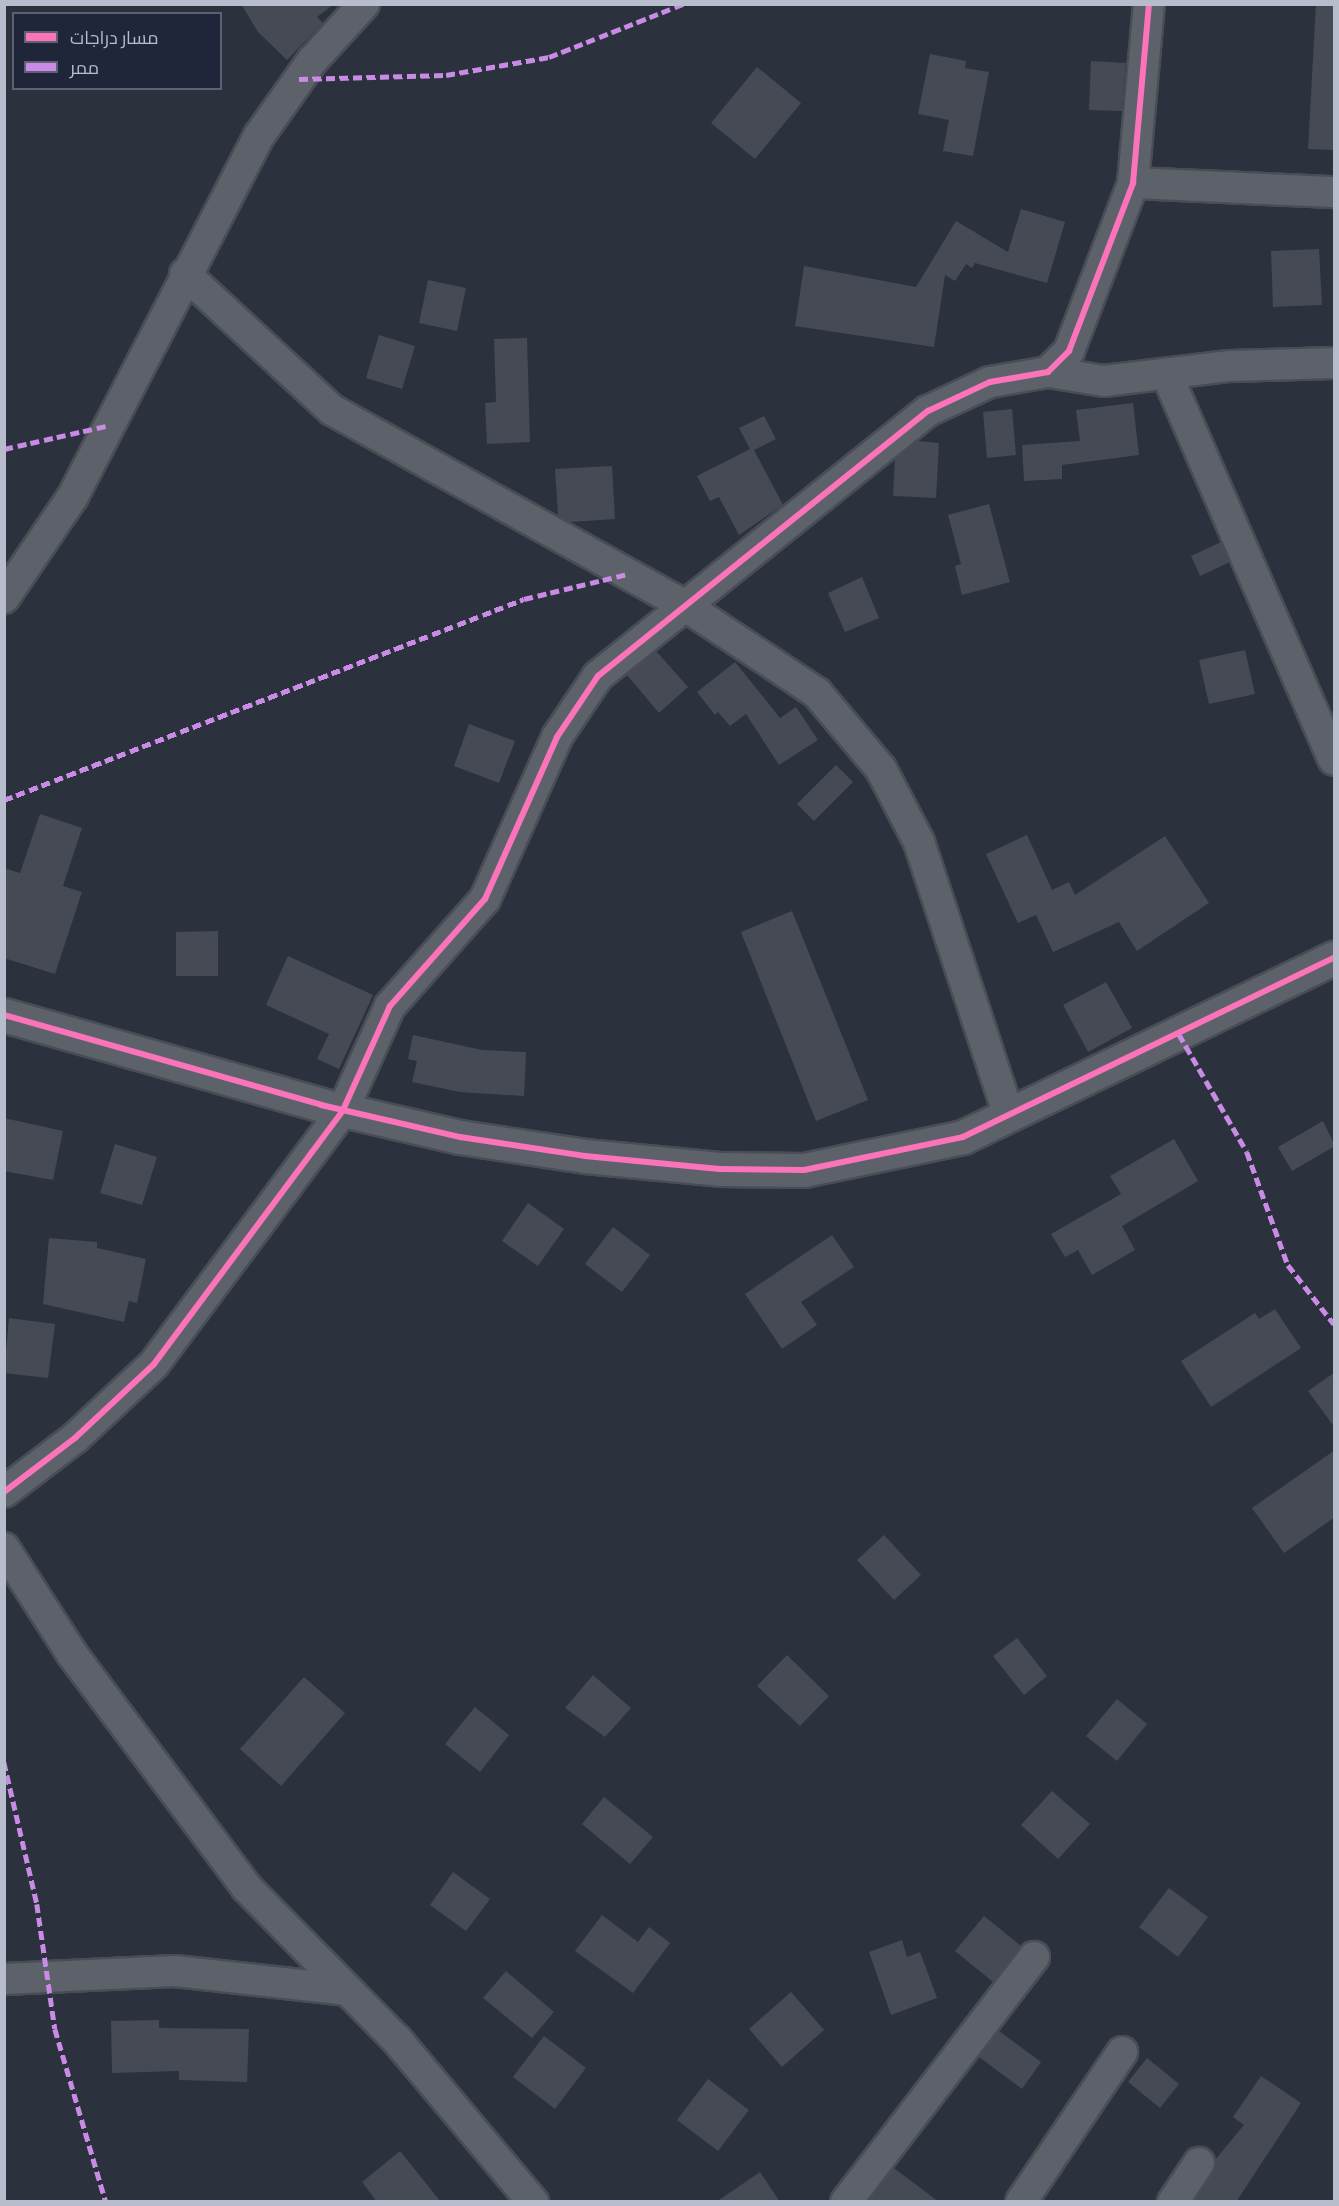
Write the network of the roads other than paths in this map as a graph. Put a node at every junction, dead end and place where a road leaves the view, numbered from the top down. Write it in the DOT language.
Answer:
graph roads {
  1 [pos="363,4"];
  2 [pos="1149,4"];
  3 [pos="1133,183"];
  4 [pos="1335,192"];
  5 [pos="185,274"];
  6 [pos="1335,363"];
  7 [pos="1048,372"];
  8 [pos="1168,377"];
  9 [pos="4,598"];
  10 [pos="684,605"];
  11 [pos="1335,760"];
  12 [pos="1335,957"];
  13 [pos="4,1015"];
  14 [pos="343,1110"];
  15 [pos="1009,1115"];
  16 [pos="4,1492"];
  17 [pos="4,1548"];
  18 [pos="1034,1957"];
  19 [pos="4,1979"];
  20 [pos="346,1990"];
  21 [pos="1122,2052"];
  22 [pos="1199,2163"];
  23 [pos="532,2202"];
  24 [pos="846,2202"];
  25 [pos="1021,2202"];
  26 [pos="1173,2202"];
  1 -- 5 [label="street"];
  2 -- 3 [label="street"];
  3 -- 4 [label="street"];
  3 -- 7 [label="street"];
  5 -- 9 [label="street"];
  5 -- 10 [label="street"];
  6 -- 8 [label="street"];
  7 -- 8 [label="street"];
  7 -- 10 [label="street"];
  8 -- 11 [label="street"];
  10 -- 14 [label="street"];
  10 -- 15 [label="street"];
  12 -- 15 [label="street"];
  13 -- 14 [label="street"];
  14 -- 15 [label="street"];
  14 -- 16 [label="street"];
  17 -- 20 [label="street"];
  18 -- 24 [label="street"];
  19 -- 20 [label="street"];
  20 -- 23 [label="street"];
  21 -- 25 [label="street"];
  22 -- 26 [label="street"];
}
